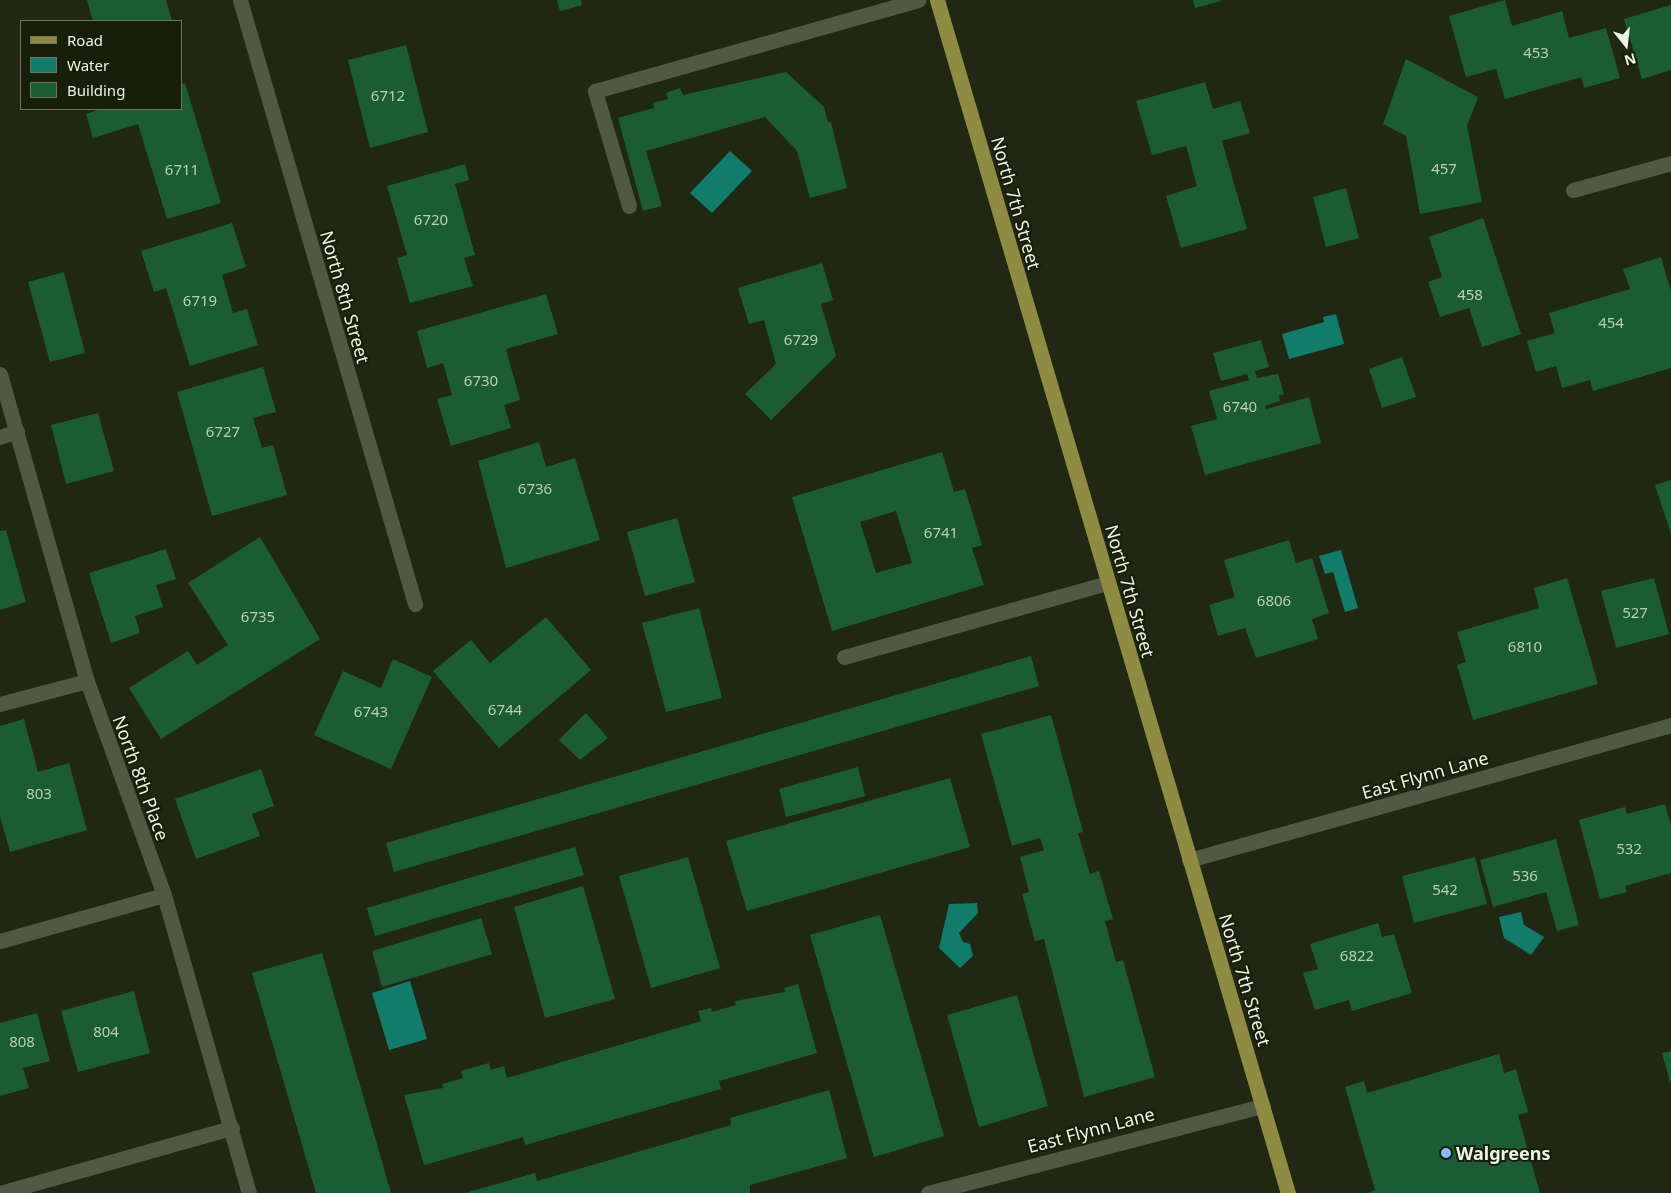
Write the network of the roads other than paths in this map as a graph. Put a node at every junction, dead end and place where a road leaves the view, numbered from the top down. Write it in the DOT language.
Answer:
graph roads {
  1 [pos="240,0"];
  2 [pos="918,0"];
  3 [pos="937,0"];
  4 [pos="1671,164"];
  5 [pos="1573,190"];
  6 [pos="629,206"];
  7 [pos="0,374"];
  8 [pos="17,431"];
  9 [pos="0,436"];
  10 [pos="1108,583"];
  11 [pos="414,604"];
  12 [pos="844,657"];
  13 [pos="87,681"];
  14 [pos="0,704"];
  15 [pos="1671,725"];
  16 [pos="1189,860"];
  17 [pos="164,895"];
  18 [pos="0,941"];
  19 [pos="1263,1106"];
  20 [pos="232,1128"];
  21 [pos="0,1193"];
  22 [pos="249,1193"];
  23 [pos="928,1193"];
  24 [pos="1288,1193"];
  1 -- 11 [label="street, North 8th Street"];
  2 -- 6 [label="street"];
  3 -- 10 [label="main road, North 7th Street"];
  4 -- 5 [label="street"];
  7 -- 8 [label="street, North 8th Place"];
  8 -- 9 [label="street"];
  8 -- 13 [label="street, North 8th Place"];
  10 -- 12 [label="street"];
  10 -- 16 [label="main road, North 7th Street"];
  13 -- 14 [label="street"];
  13 -- 17 [label="street, North 8th Place"];
  15 -- 16 [label="street, East Flynn Lane"];
  16 -- 19 [label="main road, North 7th Street"];
  17 -- 18 [label="street"];
  17 -- 20 [label="street, North 8th Place"];
  19 -- 23 [label="street, East Flynn Lane"];
  19 -- 24 [label="main road, North 7th Street"];
  20 -- 21 [label="street"];
  20 -- 22 [label="street, North 8th Place"];
}
